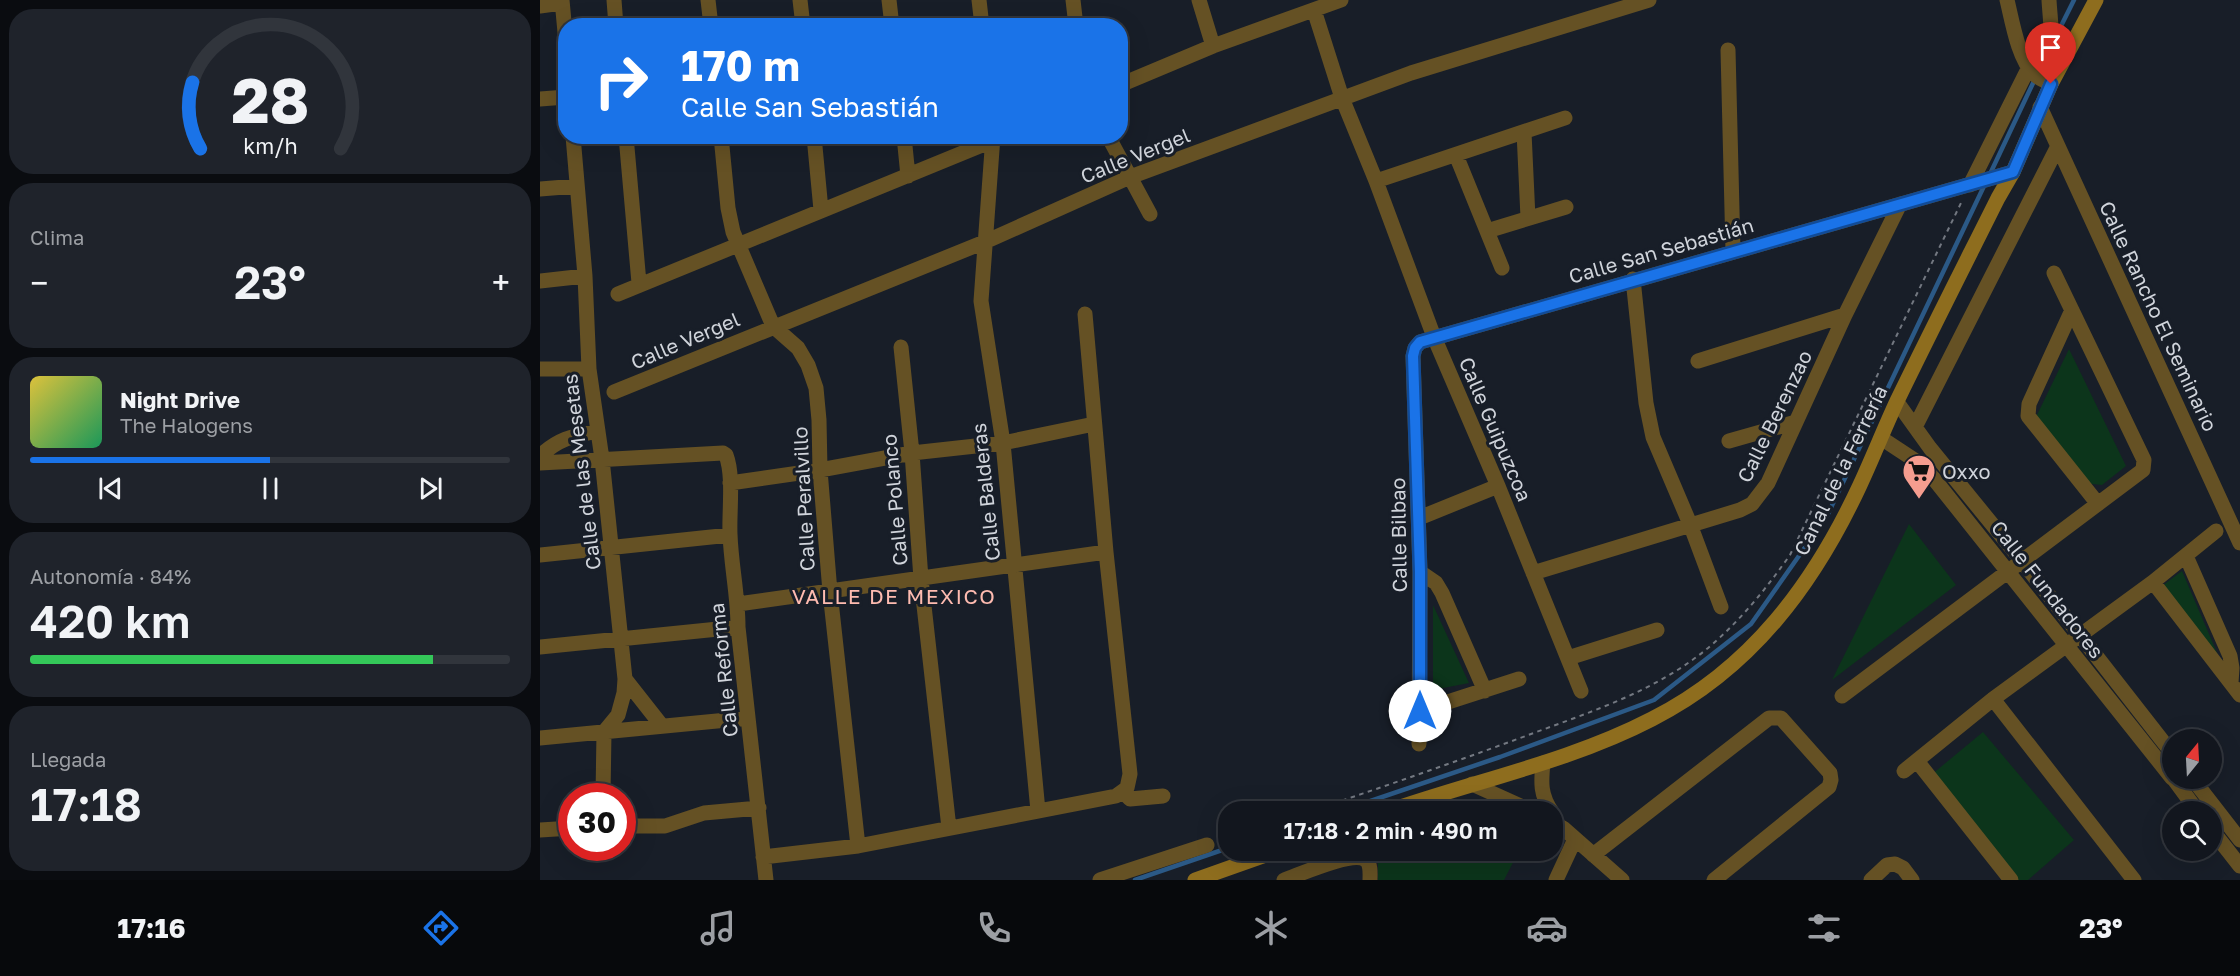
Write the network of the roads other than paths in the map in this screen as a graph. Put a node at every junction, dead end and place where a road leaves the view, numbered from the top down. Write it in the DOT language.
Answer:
graph roads {
  1 [pos="614,0"];
  2 [pos="708,0"];
  3 [pos="800,0"];
  4 [pos="889,0"];
  5 [pos="980,0"];
  6 [pos="1073,0"];
  7 [pos="1199,0"];
  8 [pos="1341,0"];
  9 [pos="1648,0"];
  10 [pos="2007,0"];
  11 [pos="2049,0"];
  12 [pos="2096,0"];
  13 [pos="562,2"];
  14 [pos="540,6"];
  15 [pos="1314,10"];
  16 [pos="564,18"];
  17 [pos="615,18"];
  18 [pos="710,18"];
  19 [pos="802,18"];
  20 [pos="891,18"];
  21 [pos="981,18"];
  22 [pos="1075,18"];
  23 [pos="1213,46"];
  24 [pos="1728,50"];
  25 [pos="2039,76"];
  26 [pos="1128,82"];
  27 [pos="558,98"];
  28 [pos="1342,98"];
  29 [pos="540,99"];
  30 [pos="2040,107"];
  31 [pos="1565,118"];
  32 [pos="1524,132"];
  33 [pos="574,144"];
  34 [pos="627,144"];
  35 [pos="722,144"];
  36 [pos="815,144"];
  37 [pos="905,144"];
  38 [pos="982,144"];
  39 [pos="995,144"];
  40 [pos="1112,144"];
  41 [pos="2058,146"];
  42 [pos="1456,154"];
  43 [pos="2013,172"];
  44 [pos="908,176"];
  45 [pos="1130,177"];
  46 [pos="1376,181"];
  47 [pos="1970,184"];
  48 [pos="577,186"];
  49 [pos="540,189"];
  50 [pos="1900,204"];
  51 [pos="1566,207"];
  52 [pos="821,210"];
  53 [pos="1150,214"];
  54 [pos="1528,218"];
  55 [pos="1487,231"];
  56 [pos="987,241"];
  57 [pos="739,243"];
  58 [pos="1733,251"];
  59 [pos="1502,268"];
  60 [pos="2055,273"];
  61 [pos="585,276"];
  62 [pos="1633,279"];
  63 [pos="540,281"];
  64 [pos="639,283"];
  65 [pos="618,294"];
  66 [pos="2072,310"];
  67 [pos="1085,314"];
  68 [pos="1845,315"];
  69 [pos="773,326"];
  70 [pos="1434,337"];
  71 [pos="901,347"];
  72 [pos="1698,361"];
  73 [pos="540,369"];
  74 [pos="590,369"];
  75 [pos="614,392"];
  76 [pos="1897,402"];
  77 [pos="1796,422"];
  78 [pos="1094,424"];
  79 [pos="1915,427"];
  80 [pos="598,431"];
  81 [pos="1881,438"];
  82 [pos="1729,441"];
  83 [pos="1003,443"];
  84 [pos="912,453"];
  85 [pos="540,456"];
  86 [pos="602,459"];
  87 [pos="540,463"];
  88 [pos="820,470"];
  89 [pos="730,483"];
  90 [pos="1497,486"];
  91 [pos="2098,504"];
  92 [pos="1419,518"];
  93 [pos="1690,524"];
  94 [pos="2216,531"];
  95 [pos="730,535"];
  96 [pos="2240,543"];
  97 [pos="612,547"];
  98 [pos="1106,552"];
  99 [pos="540,555"];
  100 [pos="2186,556"];
  101 [pos="2022,561"];
  102 [pos="1013,565"];
  103 [pos="2009,571"];
  104 [pos="1420,572"];
  105 [pos="1533,573"];
  106 [pos="921,579"];
  107 [pos="2153,582"];
  108 [pos="830,592"];
  109 [pos="738,604"];
  110 [pos="1721,607"];
  111 [pos="738,627"];
  112 [pos="1657,630"];
  113 [pos="2081,635"];
  114 [pos="620,640"];
  115 [pos="2066,646"];
  116 [pos="540,647"];
  117 [pos="1568,658"];
  118 [pos="1519,679"];
  119 [pos="625,680"];
  120 [pos="2236,689"];
  121 [pos="1485,691"];
  122 [pos="1581,691"];
  123 [pos="1842,696"];
  124 [pos="1993,699"];
  125 [pos="1420,711"];
  126 [pos="748,718"];
  127 [pos="662,726"];
  128 [pos="604,732"];
  129 [pos="540,738"];
  130 [pos="1419,744"];
  131 [pos="2162,747"];
  132 [pos="2162,749"];
  133 [pos="1917,761"];
  134 [pos="1543,763"];
  135 [pos="1904,771"];
  136 [pos="603,783"];
  137 [pos="1472,784"];
  138 [pos="2180,789"];
  139 [pos="2201,789"];
  140 [pos="1125,790"];
  141 [pos="1163,796"];
  142 [pos="1420,801"];
  143 [pos="1510,801"];
  144 [pos="1545,801"];
  145 [pos="2190,801"];
  146 [pos="759,808"];
  147 [pos="1038,811"];
  148 [pos="636,826"];
  149 [pos="949,828"];
  150 [pos="558,829"];
  151 [pos="1563,829"];
  152 [pos="540,830"];
  153 [pos="1575,839"];
  154 [pos="2240,840"];
  155 [pos="2222,842"];
  156 [pos="1207,845"];
  157 [pos="858,846"];
  158 [pos="1593,855"];
  159 [pos="763,857"];
  160 [pos="1249,861"];
  161 [pos="2240,866"];
  162 [pos="766,880"];
  163 [pos="1100,880"];
  164 [pos="1196,880"];
  165 [pos="1284,880"];
  166 [pos="1370,880"];
  167 [pos="1556,880"];
  168 [pos="1622,880"];
  169 [pos="1714,880"];
  170 [pos="1870,880"];
  171 [pos="1912,880"];
  172 [pos="2011,880"];
  173 [pos="2134,880"];
  1 -- 17 [label="street"];
  2 -- 18 [label="street"];
  3 -- 19 [label="street"];
  4 -- 20 [label="street"];
  5 -- 21 [label="street"];
  6 -- 22 [label="street"];
  7 -- 23 [label="street"];
  8 -- 15 [label="street"];
  9 -- 28 [label="street, Calle Vergel"];
  10 -- 25 [label="street"];
  11 -- 25 [label="street"];
  12 -- 25 [label="street, Canal de la Ferrería"];
  13 -- 14 [label="street"];
  13 -- 16 [label="street"];
  15 -- 23 [label="street"];
  15 -- 28 [label="street, Calle Guipuzcoa"];
  23 -- 26 [label="street"];
  24 -- 58 [label="street"];
  25 -- 30 [label="street, Canal de la Ferrería"];
  25 -- 47 [label="street"];
  27 -- 29 [label="street"];
  28 -- 45 [label="street, Calle Vergel"];
  28 -- 46 [label="street, Calle Guipuzcoa"];
  30 -- 41 [label="street, Calle Rancho El Seminario"];
  30 -- 43 [label="street, Canal de la Ferrería"];
  31 -- 32 [label="street"];
  32 -- 42 [label="street"];
  32 -- 54 [label="street"];
  33 -- 48 [label="street, Calle de las Mesetas"];
  34 -- 64 [label="street"];
  35 -- 57 [label="street, Calle Peralvillo"];
  36 -- 52 [label="street"];
  37 -- 44 [label="street"];
  38 -- 44 [label="street"];
  39 -- 56 [label="street, Calle Balderas"];
  40 -- 45 [label="street"];
  41 -- 79 [label="street"];
  41 -- 96 [label="street, Calle Rancho El Seminario"];
  42 -- 46 [label="street"];
  42 -- 55 [label="street"];
  43 -- 47 [label="street, Calle San Sebastián"];
  43 -- 76 [label="street, Canal de la Ferrería"];
  44 -- 52 [label="street"];
  45 -- 53 [label="street"];
  45 -- 56 [label="street, Calle Vergel"];
  46 -- 70 [label="street, Calle Guipuzcoa"];
  47 -- 50 [label="street, Calle San Sebastián"];
  48 -- 49 [label="street"];
  48 -- 61 [label="street, Calle de las Mesetas"];
  50 -- 58 [label="street, Calle San Sebastián"];
  50 -- 68 [label="street, Calle Berenzao"];
  51 -- 54 [label="street"];
  52 -- 57 [label="street"];
  54 -- 55 [label="street"];
  55 -- 59 [label="street"];
  56 -- 69 [label="street, Calle Vergel"];
  56 -- 83 [label="street, Calle Balderas"];
  57 -- 64 [label="street"];
  57 -- 69 [label="street, Calle Peralvillo"];
  58 -- 62 [label="street, Calle San Sebastián"];
  60 -- 66 [label="street"];
  61 -- 63 [label="street"];
  61 -- 74 [label="street, Calle de las Mesetas"];
  62 -- 70 [label="street, Calle San Sebastián"];
  62 -- 93 [label="street"];
  64 -- 65 [label="street"];
  66 -- 91 [label="street"];
  66 -- 91 [label="street"];
  67 -- 78 [label="street"];
  68 -- 72 [label="street"];
  68 -- 77 [label="street, Calle Berenzao"];
  69 -- 75 [label="street, Calle Vergel"];
  69 -- 88 [label="street, Calle Peralvillo"];
  70 -- 90 [label="street, Calle Guipuzcoa"];
  70 -- 92 [label="street, Calle Bilbao"];
  71 -- 84 [label="street, Calle Polanco"];
  73 -- 74 [label="street"];
  74 -- 80 [label="street, Calle de las Mesetas"];
  76 -- 79 [label="street, Calle Fundadores"];
  76 -- 81 [label="street, Canal de la Ferrería"];
  77 -- 82 [label="street"];
  77 -- 93 [label="street, Calle Berenzao"];
  78 -- 83 [label="street"];
  78 -- 98 [label="street"];
  79 -- 101 [label="street, Calle Fundadores"];
  80 -- 85 [label="street"];
  80 -- 86 [label="street, Calle de las Mesetas"];
  81 -- 103 [label="street, Calle Fundadores"];
  81 -- 134 [label="street, Canal de la Ferrería"];
  83 -- 84 [label="street"];
  83 -- 102 [label="street, Calle Balderas"];
  84 -- 88 [label="street"];
  84 -- 106 [label="street, Calle Polanco"];
  86 -- 87 [label="street"];
  86 -- 89 [label="street, Calle Reforma"];
  86 -- 97 [label="street, Calle de las Mesetas"];
  88 -- 89 [label="street"];
  88 -- 108 [label="street, Calle Peralvillo"];
  89 -- 95 [label="street, Calle Reforma"];
  90 -- 92 [label="street"];
  90 -- 105 [label="street, Calle Guipuzcoa"];
  91 -- 101 [label="street"];
  92 -- 104 [label="street, Calle Bilbao"];
  93 -- 105 [label="street, Calle Berenzao"];
  93 -- 110 [label="street"];
  94 -- 100 [label="street"];
  95 -- 97 [label="street"];
  95 -- 109 [label="street, Calle Reforma"];
  97 -- 99 [label="street"];
  97 -- 114 [label="street, Calle de las Mesetas"];
  98 -- 102 [label="street"];
  98 -- 140 [label="street"];
  100 -- 107 [label="street"];
  100 -- 120 [label="street"];
  101 -- 103 [label="street"];
  101 -- 113 [label="street, Calle Fundadores"];
  102 -- 106 [label="street"];
  102 -- 147 [label="street, Calle Balderas"];
  103 -- 115 [label="street, Calle Fundadores"];
  103 -- 123 [label="street"];
  104 -- 121 [label="street"];
  104 -- 125 [label="street, Calle Bilbao"];
  105 -- 117 [label="street, Calle Guipuzcoa"];
  106 -- 108 [label="street"];
  106 -- 149 [label="street, Calle Polanco"];
  107 -- 113 [label="street"];
  107 -- 120 [label="street"];
  108 -- 109 [label="street"];
  108 -- 157 [label="street, Calle Peralvillo"];
  109 -- 111 [label="street, Calle Reforma"];
  111 -- 114 [label="street"];
  111 -- 126 [label="street, Calle Reforma"];
  112 -- 117 [label="street"];
  113 -- 115 [label="street"];
  113 -- 131 [label="street, Calle Fundadores"];
  114 -- 116 [label="street"];
  114 -- 119 [label="street, Calle de las Mesetas"];
  115 -- 124 [label="street"];
  115 -- 132 [label="street, Calle Fundadores"];
  117 -- 122 [label="street, Calle Guipuzcoa"];
  118 -- 121 [label="street"];
  119 -- 127 [label="street"];
  119 -- 128 [label="street, Calle de las Mesetas"];
  121 -- 125 [label="street"];
  124 -- 133 [label="street"];
  124 -- 173 [label="street"];
  125 -- 130 [label="street, Calle Bilbao"];
  126 -- 127 [label="street"];
  126 -- 146 [label="street, Calle Reforma"];
  127 -- 128 [label="street"];
  128 -- 129 [label="street"];
  128 -- 136 [label="street"];
  133 -- 135 [label="street"];
  133 -- 172 [label="street"];
  134 -- 137 [label="street, Canal de la Ferrería"];
  134 -- 144 [label="street"];
  137 -- 142 [label="street, Canal de la Ferrería"];
  137 -- 143 [label="street"];
  138 -- 145 [label="street, Calle Fundadores"];
  139 -- 154 [label="street"];
  140 -- 141 [label="street"];
  140 -- 147 [label="street"];
  146 -- 148 [label="street"];
  146 -- 159 [label="street, Calle Reforma"];
  147 -- 149 [label="street"];
  149 -- 157 [label="street"];
  150 -- 152 [label="street"];
  151 -- 153 [label="street"];
  153 -- 158 [label="street"];
  153 -- 167 [label="street"];
  155 -- 161 [label="street"];
  156 -- 163 [label="street"];
  157 -- 159 [label="street"];
  158 -- 168 [label="street"];
  158 -- 169 [label="street"];
  159 -- 162 [label="street, Calle Reforma"];
  160 -- 164 [label="street"];
  165 -- 166 [label="street"];
  170 -- 171 [label="street"];
}
